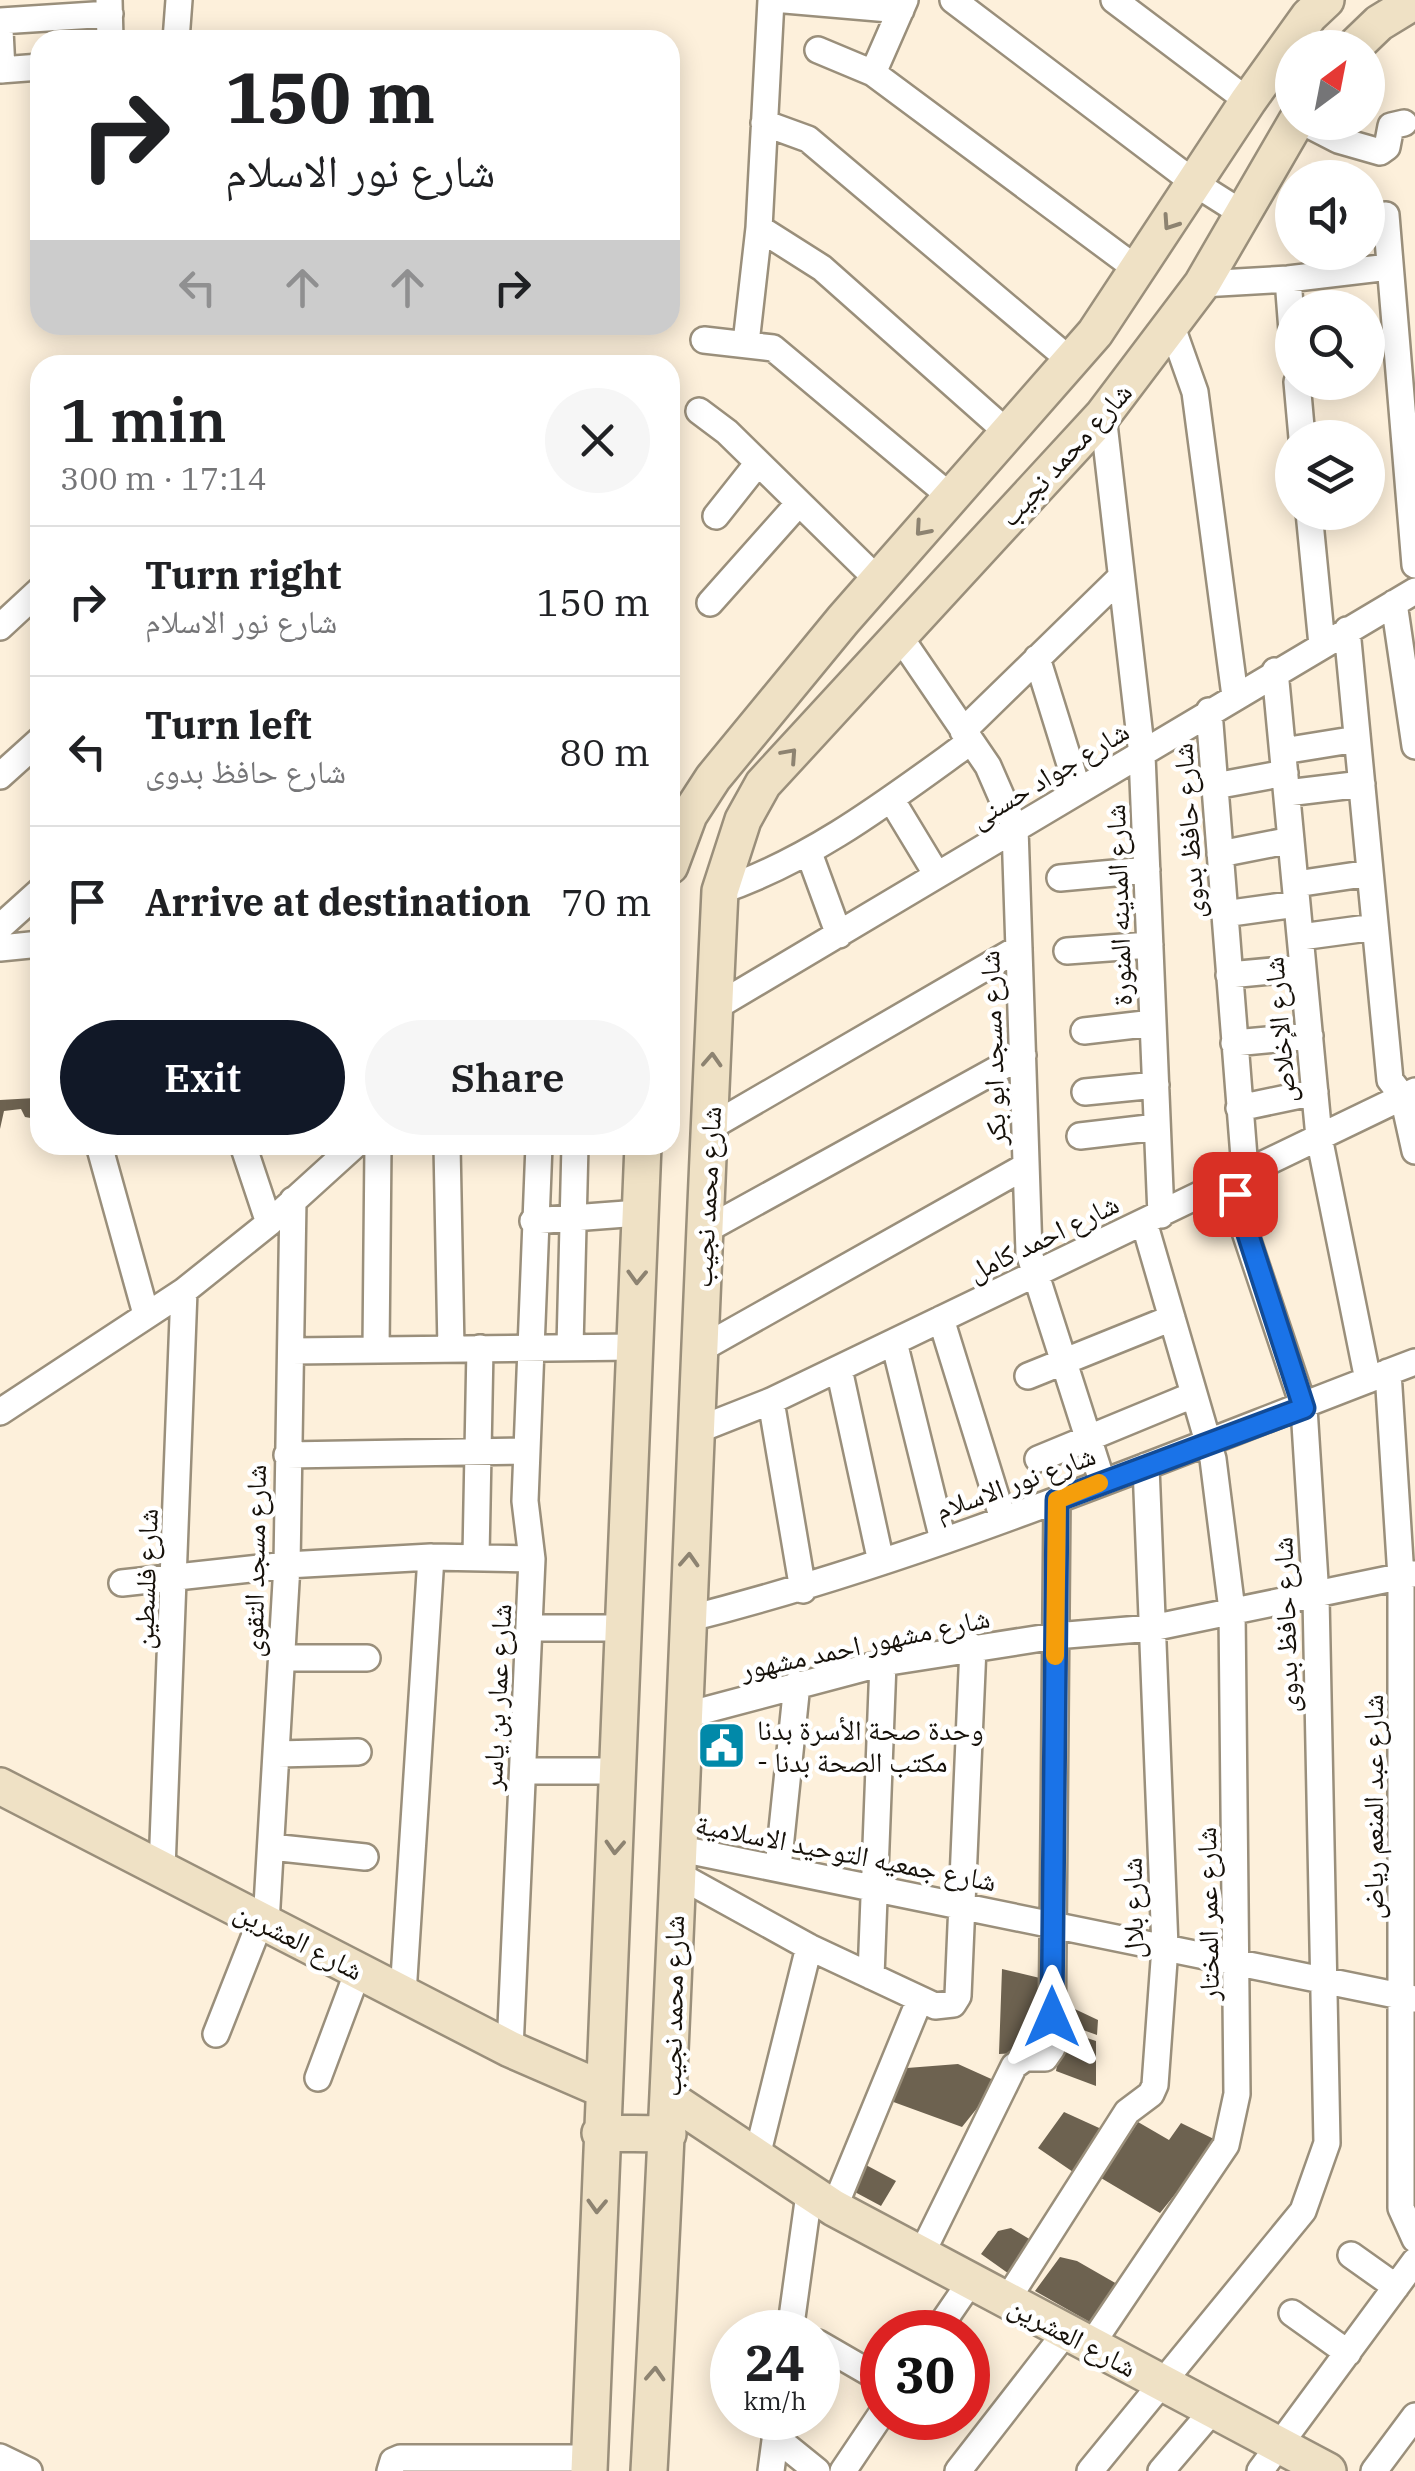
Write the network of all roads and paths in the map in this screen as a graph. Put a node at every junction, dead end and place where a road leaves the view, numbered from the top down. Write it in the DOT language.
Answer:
graph roads {
  1 [pos="179,0"];
  2 [pos="771,0"];
  3 [pos="785,0"];
  4 [pos="953,0"];
  5 [pos="1114,0"];
  6 [pos="1415,2"];
  7 [pos="903,5"];
  8 [pos="1307,5"];
  9 [pos="110,18"];
  10 [pos="0,21"];
  11 [pos="0,30"];
  12 [pos="177,30"];
  13 [pos="1372,30"];
  14 [pos="818,50"];
  15 [pos="30,68"];
  16 [pos="1,70"];
  17 [pos="873,73"];
  18 [pos="1248,101"];
  19 [pos="1404,122"];
  20 [pos="764,123"];
  21 [pos="1289,140"];
  22 [pos="1346,140"];
  23 [pos="1196,184"];
  24 [pos="1246,215"];
  25 [pos="1386,216"];
  26 [pos="759,228"];
  27 [pos="1390,266"];
  28 [pos="1138,270"];
  29 [pos="1288,280"];
  30 [pos="1202,284"];
  31 [pos="1289,290"];
  32 [pos="1172,327"];
  33 [pos="704,340"];
  34 [pos="746,343"];
  35 [pos="1071,360"];
  36 [pos="699,411"];
  37 [pos="1103,415"];
  38 [pos="1008,433"];
  39 [pos="758,463"];
  40 [pos="955,492"];
  41 [pos="799,503"];
  42 [pos="716,516"];
  43 [pos="1002,524"];
  44 [pos="1311,530"];
  45 [pos="1415,565"];
  46 [pos="1121,577"];
  47 [pos="878,580"];
  48 [pos="1404,597"];
  49 [pos="30,599"];
  50 [pos="710,602"];
  51 [pos="843,620"];
  52 [pos="0,627"];
  53 [pos="1347,630"];
  54 [pos="888,645"];
  55 [pos="1322,645"];
  56 [pos="1036,658"];
  57 [pos="1275,670"];
  58 [pos="1235,696"];
  59 [pos="1209,711"];
  60 [pos="967,736"];
  61 [pos="1357,739"];
  62 [pos="1415,746"];
  63 [pos="30,749"];
  64 [pos="1142,755"];
  65 [pos="1285,772"];
  66 [pos="0,776"];
  67 [pos="1362,784"];
  68 [pos="1214,786"];
  69 [pos="1078,790"];
  70 [pos="892,799"];
  71 [pos="1015,828"];
  72 [pos="680,838"];
  73 [pos="1291,840"];
  74 [pos="809,852"];
  75 [pos="1220,854"];
  76 [pos="1146,870"];
  77 [pos="1370,873"];
  78 [pos="937,875"];
  79 [pos="1060,878"];
  80 [pos="720,891"];
  81 [pos="1297,894"];
  82 [pos="30,899"];
  83 [pos="1224,914"];
  84 [pos="0,927"];
  85 [pos="1375,927"];
  86 [pos="840,934"];
  87 [pos="1301,937"];
  88 [pos="30,945"];
  89 [pos="1150,945"];
  90 [pos="0,948"];
  91 [pos="1019,948"];
  92 [pos="1067,951"];
  93 [pos="1304,968"];
  94 [pos="1229,975"];
  95 [pos="714,1008"];
  96 [pos="1153,1023"];
  97 [pos="1084,1031"];
  98 [pos="1310,1036"];
  99 [pos="1234,1042"];
  100 [pos="1023,1055"];
  101 [pos="1156,1085"];
  102 [pos="1084,1092"];
  103 [pos="1315,1092"];
  104 [pos="1409,1094"];
  105 [pos="1239,1108"];
  106 [pos="1158,1127"];
  107 [pos="709,1128"];
  108 [pos="1080,1136"];
  109 [pos="1320,1137"];
  110 [pos="1415,1151"];
  111 [pos="102,1155"];
  112 [pos="252,1155"];
  113 [pos="344,1155"];
  114 [pos="378,1155"];
  115 [pos="446,1155"];
  116 [pos="538,1155"];
  117 [pos="574,1155"];
  118 [pos="643,1155"];
  119 [pos="1026,1166"];
  120 [pos="1242,1174"];
  121 [pos="293,1200"];
  122 [pos="640,1213"];
  123 [pos="573,1217"];
  124 [pos="1153,1218"];
  125 [pos="533,1220"];
  126 [pos="269,1223"];
  127 [pos="704,1232"];
  128 [pos="1038,1272"];
  129 [pos="184,1290"];
  130 [pos="146,1314"];
  131 [pos="1172,1318"];
  132 [pos="941,1319"];
  133 [pos="894,1342"];
  134 [pos="570,1347"];
  135 [pos="635,1347"];
  136 [pos="480,1348"];
  137 [pos="530,1348"];
  138 [pos="450,1349"];
  139 [pos="376,1350"];
  140 [pos="699,1350"];
  141 [pos="292,1351"];
  142 [pos="1062,1362"];
  143 [pos="1415,1362"];
  144 [pos="838,1368"];
  145 [pos="1028,1376"];
  146 [pos="1378,1376"];
  147 [pos="1194,1395"];
  148 [pos="771,1401"];
  149 [pos="1304,1408"];
  150 [pos="0,1412"];
  151 [pos="695,1431"];
  152 [pos="1088,1438"];
  153 [pos="1207,1442"];
  154 [pos="526,1451"];
  155 [pos="478,1452"];
  156 [pos="287,1455"];
  157 [pos="1038,1459"];
  158 [pos="1146,1466"];
  159 [pos="1102,1481"];
  160 [pos="1057,1500"];
  161 [pos="1002,1519"];
  162 [pos="943,1540"];
  163 [pos="476,1556"];
  164 [pos="431,1557"];
  165 [pos="532,1559"];
  166 [pos="881,1562"];
  167 [pos="287,1565"];
  168 [pos="1408,1575"];
  169 [pos="176,1580"];
  170 [pos="122,1582"];
  171 [pos="804,1590"];
  172 [pos="1316,1596"];
  173 [pos="1232,1610"];
  174 [pos="686,1619"];
  175 [pos="529,1628"];
  176 [pos="624,1628"];
  177 [pos="1152,1628"];
  178 [pos="1055,1636"];
  179 [pos="974,1647"];
  180 [pos="282,1658"];
  181 [pos="368,1658"];
  182 [pos="883,1663"];
  183 [pos="797,1684"];
  184 [pos="624,1698"];
  185 [pos="682,1714"];
  186 [pos="358,1752"];
  187 [pos="278,1754"];
  188 [pos="620,1758"];
  189 [pos="523,1771"];
  190 [pos="0,1786"];
  191 [pos="271,1847"];
  192 [pos="365,1857"];
  193 [pos="676,1861"];
  194 [pos="778,1868"];
  195 [pos="162,1869"];
  196 [pos="874,1887"];
  197 [pos="962,1906"];
  198 [pos="263,1922"];
  199 [pos="1051,1924"];
  200 [pos="809,1947"];
  201 [pos="1165,1947"];
  202 [pos="1238,1962"];
  203 [pos="358,1971"];
  204 [pos="871,1976"];
  205 [pos="1327,1980"];
  206 [pos="403,1994"];
  207 [pos="1410,1998"];
  208 [pos="920,1999"];
  209 [pos="216,2034"];
  210 [pos="510,2048"];
  211 [pos="318,2078"];
  212 [pos="602,2089"];
  213 [pos="670,2099"];
  214 [pos="600,2133"];
  215 [pos="668,2134"];
  216 [pos="756,2160"];
  217 [pos="822,2201"];
  218 [pos="1415,2239"];
  219 [pos="921,2255"];
  220 [pos="1350,2255"];
  221 [pos="1415,2260"];
  222 [pos="971,2281"];
  223 [pos="1396,2287"];
  224 [pos="1007,2300"];
  225 [pos="798,2310"];
  226 [pos="951,2310"];
  227 [pos="1292,2313"];
  228 [pos="1079,2338"];
  229 [pos="1348,2354"];
  230 [pos="1164,2384"];
  231 [pos="1213,2410"];
  232 [pos="1415,2416"];
  233 [pos="775,2440"];
  234 [pos="788,2440"];
  235 [pos="864,2440"];
  236 [pos="0,2457"];
  237 [pos="1270,2459"];
  238 [pos="589,2465"];
  239 [pos="28,2471"];
  240 [pos="390,2471"];
  241 [pos="650,2471"];
  242 [pos="771,2471"];
  243 [pos="817,2471"];
  244 [pos="843,2471"];
  245 [pos="958,2471"];
  246 [pos="1090,2471"];
  247 [pos="1161,2471"];
  248 [pos="1328,2471"];
  249 [pos="1374,2471"];
  1 -- 12 [label="street"];
  2 -- 20 [label="street"];
  3 -- 7 [label="street"];
  4 -- 23 [label="street"];
  5 -- 18 [label="street"];
  6 -- 13 [label="main road"];
  7 -- 17 [label="street"];
  8 -- 18 [label="main road, شارع محمد نجيب"];
  9 -- 10 [label="street"];
  11 -- 16 [label="street"];
  14 -- 17 [label="street"];
  15 -- 16 [label="street"];
  17 -- 28 [label="street"];
  18 -- 23 [label="main road, شارع محمد نجيب"];
  19 -- 22 [label="street"];
  20 -- 26 [label="street"];
  20 -- 35 [label="street"];
  21 -- 24 [label="main road, شارع محمد نجيب"];
  23 -- 24 [label="street"];
  23 -- 28 [label="main road, شارع محمد نجيب, one-way"];
  24 -- 30 [label="main road, شارع محمد نجيب"];
  25 -- 27 [label="street"];
  26 -- 34 [label="street"];
  26 -- 38 [label="street"];
  27 -- 29 [label="street"];
  27 -- 45 [label="street"];
  28 -- 35 [label="main road, شارع محمد نجيب"];
  29 -- 30 [label="street"];
  29 -- 31 [label="street"];
  30 -- 32 [label="main road, شارع محمد نجيب"];
  32 -- 37 [label="main road, شارع محمد نجيب"];
  32 -- 58 [label="street"];
  33 -- 34 [label="street"];
  34 -- 40 [label="street"];
  35 -- 38 [label="main road, شارع محمد نجيب"];
  36 -- 39 [label="street"];
  37 -- 43 [label="main road, شارع محمد نجيب"];
  37 -- 46 [label="street, شارع المدينه المنورة"];
  38 -- 40 [label="main road, شارع محمد نجيب"];
  39 -- 41 [label="street"];
  39 -- 42 [label="street"];
  40 -- 43 [label="main road"];
  40 -- 47 [label="main road, شارع محمد نجيب, one-way"];
  41 -- 47 [label="street"];
  41 -- 50 [label="street"];
  43 -- 54 [label="main road, شارع محمد نجيب"];
  44 -- 55 [label="street"];
  46 -- 56 [label="street"];
  46 -- 64 [label="street, شارع المدينه المنورة"];
  47 -- 51 [label="main road, شارع محمد نجيب"];
  48 -- 53 [label="street, شارع جواد حسنى"];
  48 -- 62 [label="street"];
  49 -- 52 [label="street"];
  51 -- 54 [label="main road"];
  51 -- 72 [label="main road, شارع محمد نجيب"];
  53 -- 55 [label="street, شارع جواد حسنى"];
  53 -- 61 [label="street"];
  54 -- 60 [label="street, شارع مسجد ابو بكر"];
  80 -- 54 [label="main road, شارع محمد نجيب, one-way"];
  55 -- 57 [label="street, شارع جواد حسنى"];
  56 -- 60 [label="street"];
  56 -- 69 [label="street"];
  57 -- 58 [label="street, شارع جواد حسنى"];
  57 -- 65 [label="street, شارع الإخلاص"];
  58 -- 59 [label="street, شارع جواد حسنى"];
  59 -- 64 [label="street, شارع جواد حسنى"];
  59 -- 68 [label="street, شارع حافظ بدوى"];
  60 -- 70 [label="street"];
  60 -- 71 [label="street, شارع مسجد ابو بكر"];
  61 -- 65 [label="street"];
  61 -- 67 [label="street"];
  63 -- 66 [label="street"];
  64 -- 69 [label="street, شارع جواد حسنى"];
  64 -- 76 [label="street, شارع المدينه المنورة"];
  65 -- 67 [label="street"];
  65 -- 68 [label="street"];
  65 -- 73 [label="street, شارع الإخلاص"];
  67 -- 77 [label="street"];
  68 -- 75 [label="street, شارع حافظ بدوى"];
  69 -- 71 [label="street, شارع جواد حسنى"];
  70 -- 74 [label="street"];
  70 -- 78 [label="street"];
  71 -- 78 [label="street, شارع جواد حسنى"];
  71 -- 91 [label="street, شارع مسجد ابو بكر"];
  73 -- 75 [label="street"];
  73 -- 81 [label="street, شارع الإخلاص"];
  74 -- 80 [label="street"];
  74 -- 86 [label="street"];
  75 -- 83 [label="street, شارع حافظ بدوى"];
  76 -- 79 [label="street"];
  76 -- 89 [label="street, شارع المدينه المنورة"];
  77 -- 81 [label="street"];
  77 -- 85 [label="street"];
  78 -- 86 [label="street, شارع جواد حسنى"];
  80 -- 95 [label="main road, شارع محمد نجيب"];
  81 -- 83 [label="street"];
  81 -- 87 [label="street, شارع الإخلاص"];
  82 -- 84 [label="street"];
  83 -- 94 [label="street, شارع حافظ بدوى"];
  85 -- 87 [label="street"];
  85 -- 104 [label="street"];
  86 -- 95 [label="street, شارع جواد حسنى"];
  87 -- 93 [label="street, شارع الإخلاص"];
  88 -- 90 [label="street"];
  89 -- 92 [label="street"];
  89 -- 96 [label="street, شارع المدينه المنورة"];
  91 -- 100 [label="street, شارع مسجد ابو بكر"];
  91 -- 107 [label="street"];
  93 -- 94 [label="street"];
  93 -- 98 [label="street, شارع الإخلاص"];
  94 -- 99 [label="street, شارع حافظ بدوى"];
  107 -- 95 [label="main road, شارع محمد نجيب, one-way"];
  96 -- 97 [label="street"];
  96 -- 101 [label="street, شارع المدينه المنورة"];
  98 -- 99 [label="street"];
  98 -- 103 [label="street, شارع الإخلاص"];
  99 -- 105 [label="street, شارع حافظ بدوى"];
  100 -- 119 [label="street, شارع مسجد ابو بكر"];
  100 -- 127 [label="street"];
  101 -- 102 [label="street"];
  101 -- 106 [label="street, شارع المدينه المنورة"];
  103 -- 105 [label="street"];
  103 -- 109 [label="street, شارع الإخلاص"];
  104 -- 109 [label="street, شارع احمد كامل"];
  104 -- 110 [label="street"];
  105 -- 120 [label="street, شارع حافظ بدوى"];
  106 -- 108 [label="street"];
  106 -- 124 [label="street, شارع المدينه المنورة"];
  107 -- 127 [label="main road, شارع محمد نجيب"];
  109 -- 120 [label="street, شارع احمد كامل"];
  109 -- 146 [label="street, شارع الإخلاص"];
  111 -- 130 [label="street"];
  112 -- 126 [label="street"];
  113 -- 121 [label="street"];
  114 -- 139 [label="street"];
  115 -- 138 [label="street"];
  116 -- 125 [label="street, شارع عمار بن ياسر"];
  117 -- 123 [label="street"];
  118 -- 122 [label="main road"];
  119 -- 128 [label="street, شارع مسجد ابو بكر"];
  119 -- 140 [label="street"];
  120 -- 124 [label="street, شارع احمد كامل"];
  120 -- 149 [label="street, شارع حافظ بدوى"];
  121 -- 126 [label="street"];
  121 -- 141 [label="street, شارع مسجد التقوى"];
  122 -- 123 [label="street"];
  122 -- 135 [label="main road, one-way"];
  123 -- 125 [label="street"];
  123 -- 134 [label="street"];
  124 -- 128 [label="street, شارع احمد كامل"];
  124 -- 131 [label="street, شارع المدينه المنورة"];
  125 -- 137 [label="street, شارع عمار بن ياسر"];
  126 -- 129 [label="street"];
  127 -- 140 [label="main road, شارع محمد نجيب"];
  128 -- 132 [label="street, شارع احمد كامل"];
  128 -- 142 [label="street, شارع مسجد ابو بكر"];
  129 -- 130 [label="street"];
  129 -- 169 [label="street, شارع فلسطين"];
  130 -- 150 [label="street"];
  131 -- 142 [label="street"];
  131 -- 147 [label="street, شارع عمر المختار"];
  132 -- 133 [label="street, شارع احمد كامل"];
  132 -- 161 [label="street"];
  133 -- 144 [label="street, شارع احمد كامل"];
  133 -- 162 [label="street"];
  134 -- 135 [label="street"];
  134 -- 137 [label="street"];
  135 -- 176 [label="main road"];
  136 -- 137 [label="street"];
  136 -- 138 [label="street"];
  136 -- 155 [label="street"];
  137 -- 154 [label="street, شارع عمار بن ياسر"];
  138 -- 139 [label="street"];
  139 -- 141 [label="street"];
  140 -- 151 [label="main road, شارع محمد نجيب"];
  141 -- 156 [label="street, شارع مسجد التقوى"];
  142 -- 145 [label="street"];
  142 -- 152 [label="street, شارع مسجد ابو بكر"];
  143 -- 146 [label="street, شارع نور الاسلام"];
  144 -- 148 [label="street, شارع احمد كامل"];
  144 -- 166 [label="street"];
  146 -- 149 [label="street, شارع نور الاسلام"];
  146 -- 168 [label="street, شارع عبد المنعم رياض"];
  147 -- 152 [label="street"];
  147 -- 153 [label="street, شارع عمر المختار"];
  148 -- 151 [label="street, شارع احمد كامل"];
  148 -- 171 [label="street"];
  149 -- 153 [label="street, شارع نور الاسلام"];
  149 -- 172 [label="street, شارع حافظ بدوى"];
  174 -- 151 [label="main road, شارع محمد نجيب, one-way"];
  152 -- 157 [label="street"];
  152 -- 159 [label="street, شارع مسجد ابو بكر"];
  153 -- 158 [label="street, شارع نور الاسلام"];
  153 -- 173 [label="street, شارع عمر المختار"];
  154 -- 155 [label="street"];
  154 -- 165 [label="street, شارع عمار بن ياسر"];
  155 -- 156 [label="street"];
  155 -- 163 [label="street"];
  156 -- 167 [label="street, شارع مسجد التقوى"];
  158 -- 159 [label="street, شارع نور الاسلام"];
  158 -- 177 [label="street, شارع بلال"];
  159 -- 160 [label="street, شارع نور الاسلام"];
  160 -- 161 [label="street, شارع نور الاسلام"];
  160 -- 178 [label="street"];
  161 -- 162 [label="street, شارع نور الاسلام"];
  162 -- 166 [label="street, شارع نور الاسلام"];
  163 -- 164 [label="street"];
  163 -- 165 [label="street"];
  164 -- 167 [label="street"];
  164 -- 206 [label="street"];
  165 -- 175 [label="street, شارع عمار بن ياسر"];
  166 -- 171 [label="street, شارع نور الاسلام"];
  167 -- 169 [label="street"];
  167 -- 180 [label="street, شارع مسجد التقوى"];
  168 -- 172 [label="street, شارع مشهور احمد مشهور"];
  168 -- 207 [label="street, شارع عبد المنعم رياض"];
  169 -- 170 [label="street"];
  169 -- 195 [label="street, شارع فلسطين"];
  171 -- 174 [label="street, شارع نور الاسلام"];
  172 -- 173 [label="street, شارع مشهور احمد مشهور"];
  172 -- 205 [label="street, شارع حافظ بدوى"];
  173 -- 177 [label="street, شارع مشهور احمد مشهور"];
  173 -- 202 [label="street, شارع عمر المختار"];
  174 -- 185 [label="main road, شارع محمد نجيب"];
  175 -- 176 [label="street"];
  175 -- 189 [label="street, شارع عمار بن ياسر"];
  176 -- 184 [label="main road"];
  177 -- 178 [label="street, شارع مشهور احمد مشهور"];
  177 -- 201 [label="street, شارع بلال"];
  178 -- 179 [label="street, شارع مشهور احمد مشهور"];
  178 -- 199 [label="street"];
  179 -- 182 [label="street, شارع مشهور احمد مشهور"];
  179 -- 197 [label="street"];
  180 -- 181 [label="street"];
  180 -- 187 [label="street, شارع مسجد التقوى"];
  182 -- 183 [label="street, شارع مشهور احمد مشهور"];
  182 -- 196 [label="street"];
  183 -- 185 [label="street, شارع مشهور احمد مشهور"];
  183 -- 194 [label="street"];
  184 -- 185 [label="main road"];
  184 -- 188 [label="main road"];
  185 -- 188 [label="main road"];
  185 -- 193 [label="main road, شارع محمد نجيب"];
  186 -- 187 [label="street"];
  187 -- 191 [label="street, شارع مسجد التقوى"];
  188 -- 189 [label="street"];
  188 -- 212 [label="main road, one-way"];
  189 -- 210 [label="street, شارع عمار بن ياسر"];
  190 -- 195 [label="main road, شارع العشرين"];
  191 -- 192 [label="street"];
  191 -- 198 [label="street, شارع مسجد التقوى"];
  193 -- 194 [label="street, شارع جمعيه التوحيد الاسلامية"];
  193 -- 200 [label="street"];
  193 -- 213 [label="main road, شارع محمد نجيب"];
  194 -- 196 [label="street, شارع جمعيه التوحيد الاسلامية"];
  195 -- 198 [label="main road, شارع العشرين"];
  196 -- 197 [label="street, شارع جمعيه التوحيد الاسلامية"];
  196 -- 204 [label="street"];
  197 -- 199 [label="street, شارع جمعيه التوحيد الاسلامية"];
  197 -- 208 [label="street"];
  198 -- 203 [label="main road, شارع العشرين"];
  198 -- 209 [label="street, شارع مسجد التقوى"];
  199 -- 201 [label="street, شارع جمعيه التوحيد الاسلامية"];
  199 -- 219 [label="street"];
  200 -- 204 [label="street"];
  200 -- 216 [label="street"];
  201 -- 202 [label="street, شارع جمعيه التوحيد الاسلامية"];
  201 -- 224 [label="street, شارع بلال"];
  202 -- 205 [label="street, شارع جمعيه التوحيد الاسلامية"];
  202 -- 228 [label="street, شارع عمر المختار"];
  203 -- 206 [label="main road, شارع العشرين"];
  203 -- 211 [label="street"];
  204 -- 208 [label="street"];
  205 -- 207 [label="street, شارع جمعيه التوحيد الاسلامية"];
  205 -- 230 [label="street, شارع حافظ بدوى"];
  206 -- 210 [label="main road, شارع العشرين"];
  207 -- 218 [label="street, شارع عبد المنعم رياض"];
  208 -- 217 [label="street"];
  210 -- 212 [label="main road, شارع العشرين"];
  212 -- 214 [label="main road"];
  213 -- 215 [label="main road, شارع محمد نجيب"];
  213 -- 216 [label="main road, شارع العشرين"];
  214 -- 215 [label="main road"];
  214 -- 238 [label="main road, one-way"];
  241 -- 215 [label="main road, شارع محمد نجيب, one-way"];
  216 -- 217 [label="main road, شارع العشرين"];
  217 -- 219 [label="main road, شارع العشرين"];
  217 -- 225 [label="street"];
  219 -- 222 [label="main road, شارع العشرين"];
  220 -- 223 [label="street"];
  221 -- 223 [label="street"];
  222 -- 224 [label="main road, شارع العشرين"];
  222 -- 226 [label="street"];
  223 -- 229 [label="street"];
  224 -- 228 [label="main road, شارع العشرين"];
  227 -- 229 [label="street"];
  228 -- 230 [label="main road, شارع العشرين"];
  228 -- 245 [label="street, شارع عمر المختار"];
  229 -- 237 [label="street"];
  230 -- 231 [label="main road, شارع العشرين"];
  230 -- 246 [label="street, شارع حافظ بدوى"];
  231 -- 237 [label="main road, شارع العشرين"];
  231 -- 247 [label="street"];
  232 -- 249 [label="street"];
  233 -- 242 [label="street"];
  234 -- 243 [label="street"];
  235 -- 244 [label="street"];
  236 -- 239 [label="street"];
  237 -- 248 [label="main road, شارع العشرين"];
  238 -- 240 [label="street"];
}
